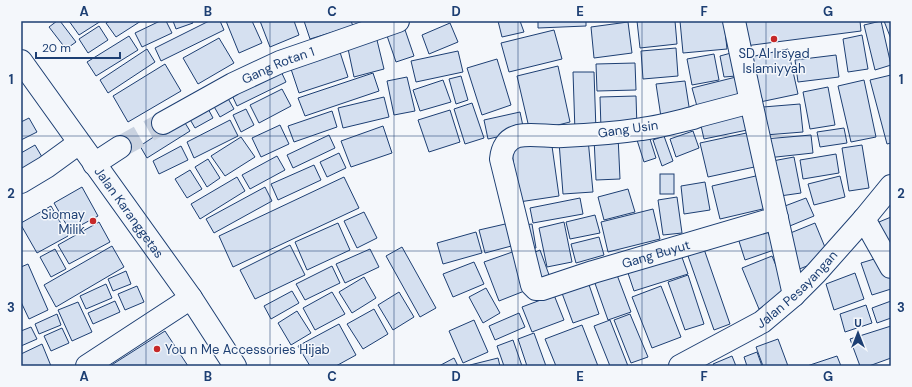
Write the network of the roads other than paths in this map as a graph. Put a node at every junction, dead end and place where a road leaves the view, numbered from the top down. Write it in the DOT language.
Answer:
graph roads {
  1 [pos="398,21"];
  2 [pos="734,21"];
  3 [pos="21,61"];
  4 [pos="751,102"];
  5 [pos="163,123"];
  6 [pos="79,143"];
  7 [pos="120,147"];
  8 [pos="94,164"];
  9 [pos="21,182"];
  10 [pos="891,186"];
  11 [pos="777,218"];
  12 [pos="864,219"];
  13 [pos="891,267"];
  14 [pos="536,289"];
  15 [pos="794,295"];
  16 [pos="191,298"];
  17 [pos="87,366"];
  18 [pos="235,366"];
  19 [pos="680,366"];
  1 -- 5 [label="street, Gang Rotan 1"];
  2 -- 4 [label="street"];
  3 -- 6 [label="street, Jalan Karanggetas"];
  4 -- 11 [label="street"];
  4 -- 14 [label="street, Gang Usin"];
  6 -- 8 [label="street, Jalan Karanggetas"];
  6 -- 9 [label="street"];
  7 -- 8 [label="street"];
  8 -- 16 [label="street, Jalan Karanggetas"];
  10 -- 12 [label="street, Jalan Pesayangan"];
  11 -- 14 [label="street, Gang Buyut"];
  11 -- 15 [label="street"];
  12 -- 13 [label="street"];
  12 -- 15 [label="street, Jalan Pesayangan"];
  15 -- 19 [label="street, Jalan Pesayangan"];
  16 -- 17 [label="street"];
  16 -- 18 [label="street, Jalan Karanggetas"];
}
